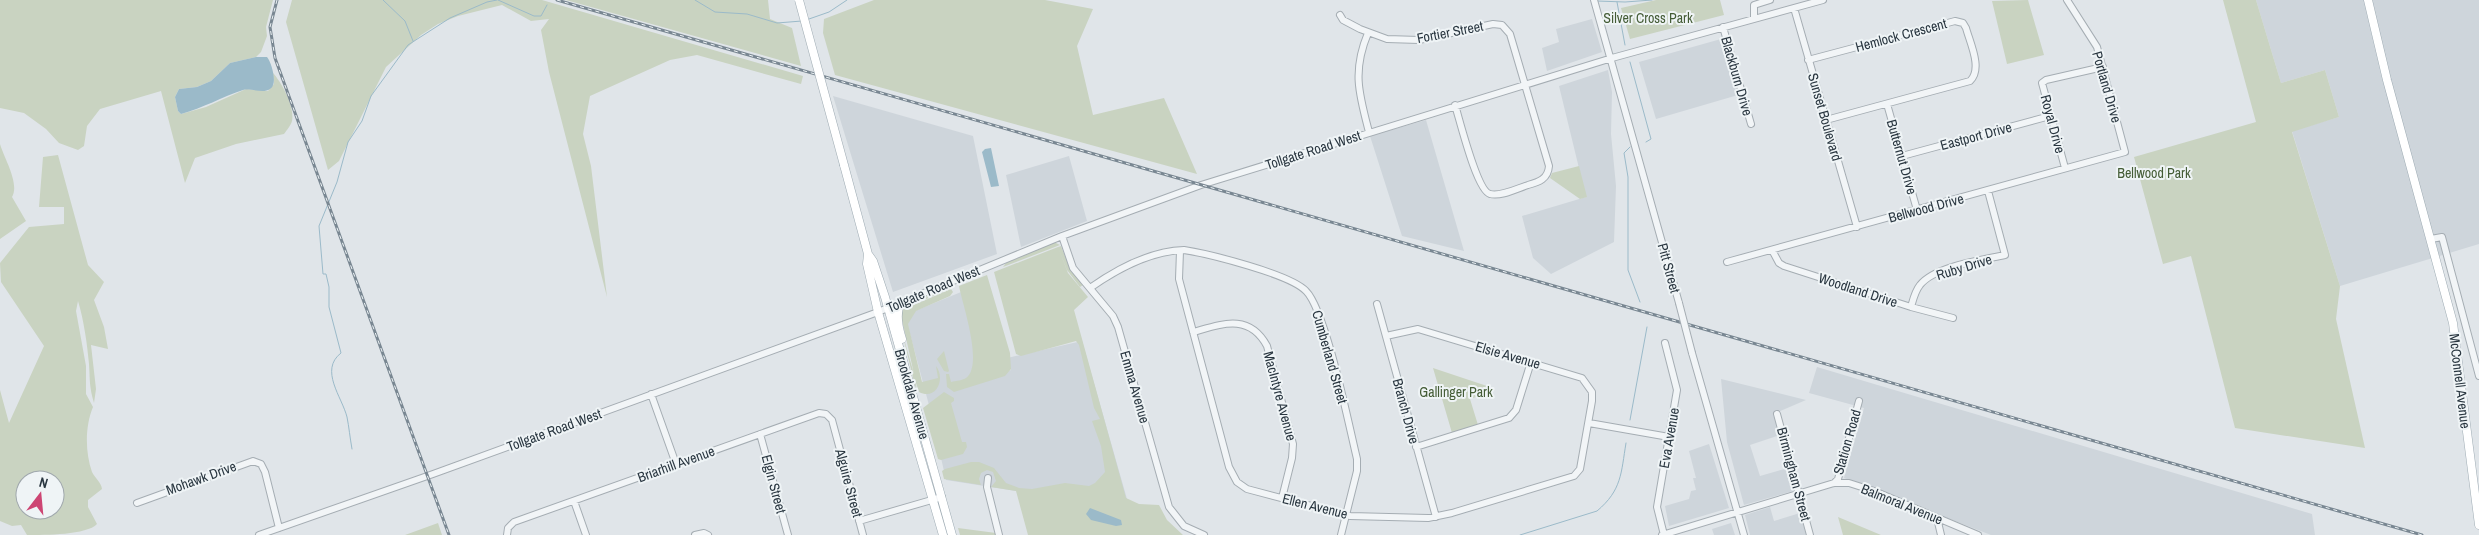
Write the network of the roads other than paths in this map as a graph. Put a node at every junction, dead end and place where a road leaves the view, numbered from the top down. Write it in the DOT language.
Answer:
graph roads {
  1 [pos="799,0"];
  2 [pos="1594,0"];
  3 [pos="1770,0"];
  4 [pos="1788,0"];
  5 [pos="1823,0"];
  6 [pos="2067,0"];
  7 [pos="2368,0"];
  8 [pos="1792,8"];
  9 [pos="1340,14"];
  10 [pos="1754,18"];
  11 [pos="1723,27"];
  12 [pos="1368,33"];
  13 [pos="1612,58"];
  14 [pos="1808,60"];
  15 [pos="2103,67"];
  16 [pos="1524,84"];
  17 [pos="1887,104"];
  18 [pos="1455,105"];
  19 [pos="2050,116"];
  20 [pos="1826,120"];
  21 [pos="1751,124"];
  22 [pos="1369,132"];
  23 [pos="2125,152"];
  24 [pos="1902,156"];
  25 [pos="2065,168"];
  26 [pos="1988,191"];
  27 [pos="1917,210"];
  28 [pos="1857,227"];
  29 [pos="1062,236"];
  30 [pos="2431,239"];
  31 [pos="1180,250"];
  32 [pos="1772,250"];
  33 [pos="868,254"];
  34 [pos="1727,262"];
  35 [pos="1090,288"];
  36 [pos="901,302"];
  37 [pos="1377,304"];
  38 [pos="1911,307"];
  39 [pos="887,308"];
  40 [pos="878,312"];
  41 [pos="1953,318"];
  42 [pos="1193,332"];
  43 [pos="1386,336"];
  44 [pos="1665,343"];
  45 [pos="1530,362"];
  46 [pos="906,370"];
  47 [pos="2479,376"];
  48 [pos="651,394"];
  49 [pos="1859,401"];
  50 [pos="1777,414"];
  51 [pos="1589,423"];
  52 [pos="835,432"];
  53 [pos="760,434"];
  54 [pos="1669,437"];
  55 [pos="1416,446"];
  56 [pos="676,464"];
  57 [pos="988,478"];
  58 [pos="1834,483"];
  59 [pos="1799,495"];
  60 [pos="942,497"];
  61 [pos="1282,498"];
  62 [pos="933,500"];
  63 [pos="574,501"];
  64 [pos="137,503"];
  65 [pos="1738,513"];
  66 [pos="1346,515"];
  67 [pos="1436,517"];
  68 [pos="1937,518"];
  69 [pos="859,521"];
  70 [pos="2478,522"];
  71 [pos="279,528"];
  72 [pos="1688,531"];
  73 [pos="259,535"];
  74 [pos="507,535"];
  75 [pos="586,535"];
  76 [pos="696,535"];
  77 [pos="708,535"];
  78 [pos="788,535"];
  79 [pos="863,535"];
  80 [pos="943,535"];
  81 [pos="952,535"];
  82 [pos="999,535"];
  83 [pos="1204,535"];
  84 [pos="1341,535"];
  85 [pos="1663,535"];
  86 [pos="1744,535"];
  87 [pos="1810,535"];
  88 [pos="1940,535"];
  89 [pos="1978,535"];
  1 -- 33 [label="main road, Brookdale Avenue, bridge"];
  2 -- 13 [label="street, Pitt Street"];
  3 -- 10 [label="street"];
  4 -- 8 [label="street, Sunset Boulevard"];
  5 -- 8 [label="street, Tollgate Road West"];
  6 -- 15 [label="street, Portland Drive"];
  7 -- 30 [label="main road, McConnell Avenue"];
  8 -- 10 [label="street, Tollgate Road West"];
  8 -- 14 [label="street, Sunset Boulevard"];
  9 -- 12 [label="street, Fortier Street"];
  10 -- 11 [label="street, Tollgate Road West"];
  11 -- 13 [label="street, Tollgate Road West"];
  11 -- 21 [label="street, Blackburn Drive"];
  12 -- 16 [label="street, Fortier Street"];
  12 -- 22 [label="street"];
  13 -- 16 [label="street, Tollgate Road West"];
  13 -- 65 [label="street, Pitt Street, bridge"];
  14 -- 17 [label="street, Hemlock Crescent"];
  14 -- 20 [label="street, Sunset Boulevard"];
  15 -- 19 [label="street, Royal Drive"];
  15 -- 23 [label="street, Portland Drive"];
  16 -- 18 [label="street, Tollgate Road West"];
  16 -- 18 [label="street"];
  17 -- 20 [label="street, Hemlock Crescent"];
  17 -- 24 [label="street, Butternut Drive"];
  18 -- 22 [label="street, Tollgate Road West"];
  19 -- 24 [label="street, Eastport Drive"];
  19 -- 25 [label="street, Royal Drive"];
  20 -- 28 [label="street, Sunset Boulevard"];
  22 -- 29 [label="street, Tollgate Road West"];
  23 -- 25 [label="street, Bellwood Drive"];
  24 -- 27 [label="street, Butternut Drive"];
  25 -- 26 [label="street, Bellwood Drive"];
  26 -- 27 [label="street, Bellwood Drive"];
  26 -- 38 [label="street, Ruby Drive"];
  27 -- 28 [label="street, Bellwood Drive"];
  28 -- 32 [label="street, Bellwood Drive"];
  29 -- 35 [label="street, Emma Avenue"];
  29 -- 36 [label="street, Tollgate Road West"];
  30 -- 47 [label="street, McConnell Avenue"];
  30 -- 70 [label="main road, McConnell Avenue"];
  31 -- 35 [label="street, Cumberland Street"];
  31 -- 42 [label="street, Ellen Avenue"];
  31 -- 66 [label="street, Cumberland Street"];
  32 -- 34 [label="street, Bellwood Drive"];
  32 -- 38 [label="street, Woodland Drive"];
  33 -- 39 [label="main road, Brookdale Avenue"];
  33 -- 40 [label="main road, Brookdale Avenue"];
  35 -- 83 [label="street, Emma Avenue"];
  36 -- 39 [label="street, Tollgate Road West"];
  36 -- 46 [label="main road"];
  37 -- 43 [label="street, Branch Drive"];
  38 -- 41 [label="street, Woodland Drive"];
  39 -- 40 [label="street, Tollgate Road West"];
  39 -- 46 [label="main road, Brookdale Avenue"];
  40 -- 48 [label="street, Tollgate Road West"];
  40 -- 62 [label="main road, Brookdale Avenue"];
  42 -- 61 [label="street, Ellen Avenue"];
  42 -- 61 [label="street, MacIntyre Avenue"];
  43 -- 45 [label="street, Elsie Avenue"];
  43 -- 55 [label="street, Branch Drive"];
  44 -- 54 [label="street, Eva Avenue"];
  45 -- 51 [label="street, Elsie Avenue"];
  45 -- 55 [label="street"];
  46 -- 60 [label="main road, Brookdale Avenue"];
  48 -- 56 [label="street"];
  48 -- 71 [label="street, Tollgate Road West"];
  49 -- 58 [label="street, Station Road"];
  50 -- 59 [label="street, Birmingham Street"];
  51 -- 54 [label="street"];
  51 -- 67 [label="street, Ellen Avenue"];
  52 -- 53 [label="street, Briarhill Avenue"];
  52 -- 69 [label="street, Alguire Street"];
  53 -- 56 [label="street, Briarhill Avenue"];
  53 -- 78 [label="street, Elgin Street"];
  54 -- 85 [label="street, Eva Avenue"];
  55 -- 67 [label="street, Branch Drive"];
  56 -- 63 [label="street, Briarhill Avenue"];
  57 -- 82 [label="street"];
  58 -- 59 [label="street, Balmoral Avenue"];
  58 -- 68 [label="street, Balmoral Avenue"];
  59 -- 65 [label="street, Balmoral Avenue"];
  59 -- 87 [label="street, Birmingham Street"];
  60 -- 62 [label="street"];
  60 -- 81 [label="main road, Brookdale Avenue"];
  61 -- 66 [label="street, Ellen Avenue"];
  62 -- 69 [label="street"];
  62 -- 80 [label="main road, Brookdale Avenue"];
  63 -- 74 [label="street, Briarhill Avenue"];
  63 -- 75 [label="street"];
  64 -- 71 [label="street, Mohawk Drive"];
  65 -- 72 [label="street"];
  65 -- 86 [label="street, Pitt Street"];
  66 -- 67 [label="street, Ellen Avenue"];
  66 -- 84 [label="street, Cumberland Street"];
  68 -- 88 [label="street"];
  68 -- 89 [label="street, Balmoral Avenue"];
  69 -- 79 [label="street, Alguire Street"];
  71 -- 73 [label="street, Tollgate Road West"];
  72 -- 85 [label="street"];
  76 -- 77 [label="street"];
}
